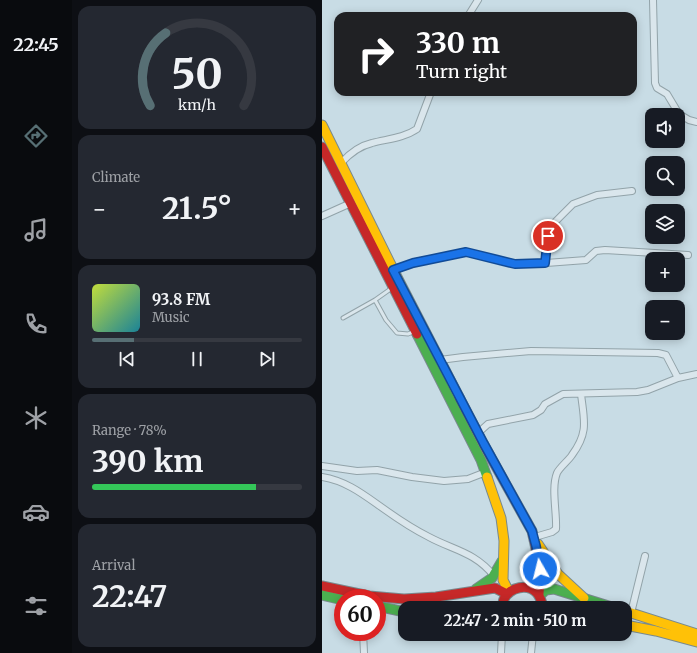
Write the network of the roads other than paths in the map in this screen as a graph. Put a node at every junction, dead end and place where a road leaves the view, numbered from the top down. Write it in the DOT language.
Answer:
graph roads {
  1 [pos="478,0"];
  2 [pos="652,0"];
  3 [pos="470,12"];
  4 [pos="430,96"];
  5 [pos="697,122"];
  6 [pos="322,125"];
  7 [pos="322,147"];
  8 [pos="341,163"];
  9 [pos="632,191"];
  10 [pos="351,203"];
  11 [pos="322,216"];
  12 [pos="688,255"];
  13 [pos="545,263"];
  14 [pos="393,270"];
  15 [pos="393,286"];
  16 [pos="375,300"];
  17 [pos="343,318"];
  18 [pos="416,331"];
  19 [pos="440,360"];
  20 [pos="697,374"];
  21 [pos="678,378"];
  22 [pos="581,394"];
  23 [pos="478,433"];
  24 [pos="480,447"];
  25 [pos="322,466"];
  26 [pos="486,472"];
  27 [pos="322,476"];
  28 [pos="533,534"];
  29 [pos="504,554"];
  30 [pos="645,556"];
  31 [pos="494,576"];
  32 [pos="322,586"];
  33 [pos="467,592"];
  34 [pos="508,593"];
  35 [pos="539,594"];
  36 [pos="322,595"];
  37 [pos="334,598"];
  38 [pos="584,598"];
  39 [pos="504,601"];
  40 [pos="542,601"];
  41 [pos="593,601"];
  42 [pos="631,601"];
  43 [pos="386,608"];
  44 [pos="398,610"];
  45 [pos="632,613"];
  46 [pos="632,626"];
  47 [pos="697,634"];
  48 [pos="363,641"];
  49 [pos="502,641"];
  50 [pos="532,641"];
  51 [pos="697,642"];
  52 [pos="364,653"];
  53 [pos="502,653"];
  54 [pos="531,653"];
  1 -- 3 [label="street"];
  2 -- 5 [label="street"];
  4 -- 8 [label="street"];
  6 -- 8 [label="main road"];
  7 -- 10 [label="main road"];
  8 -- 14 [label="main road"];
  9 -- 13 [label="street"];
  10 -- 11 [label="street"];
  10 -- 15 [label="main road"];
  12 -- 13 [label="street"];
  13 -- 14 [label="street"];
  14 -- 19 [label="main road"];
  15 -- 16 [label="lane"];
  15 -- 18 [label="main road"];
  16 -- 17 [label="lane"];
  16 -- 18 [label="lane"];
  18 -- 24 [label="main road"];
  19 -- 21 [label="street"];
  19 -- 23 [label="main road"];
  20 -- 21 [label="street"];
  21 -- 22 [label="street"];
  22 -- 23 [label="street"];
  22 -- 28 [label="street"];
  23 -- 24 [label="main road"];
  24 -- 26 [label="main road"];
  24 -- 28 [label="main road"];
  25 -- 26 [label="street"];
  26 -- 29 [label="main road"];
  27 -- 31 [label="street"];
  28 -- 35 [label="main road"];
  28 -- 38 [label="main road"];
  29 -- 31 [label="main road"];
  29 -- 34 [label="main road"];
  30 -- 42 [label="street"];
  31 -- 33 [label="main road"];
  32 -- 33 [label="main road"];
  33 -- 34 [label="main road"];
  34 -- 35 [label="main road"];
  34 -- 39 [label="main road"];
  35 -- 38 [label="main road"];
  35 -- 40 [label="main road"];
  36 -- 37 [label="main road"];
  38 -- 41 [label="main road"];
  43 -- 44 [label="main road"];
  45 -- 47 [label="main road"];
  46 -- 51 [label="main road"];
  48 -- 52 [label="street"];
  49 -- 53 [label="street"];
  50 -- 54 [label="street"];
}
